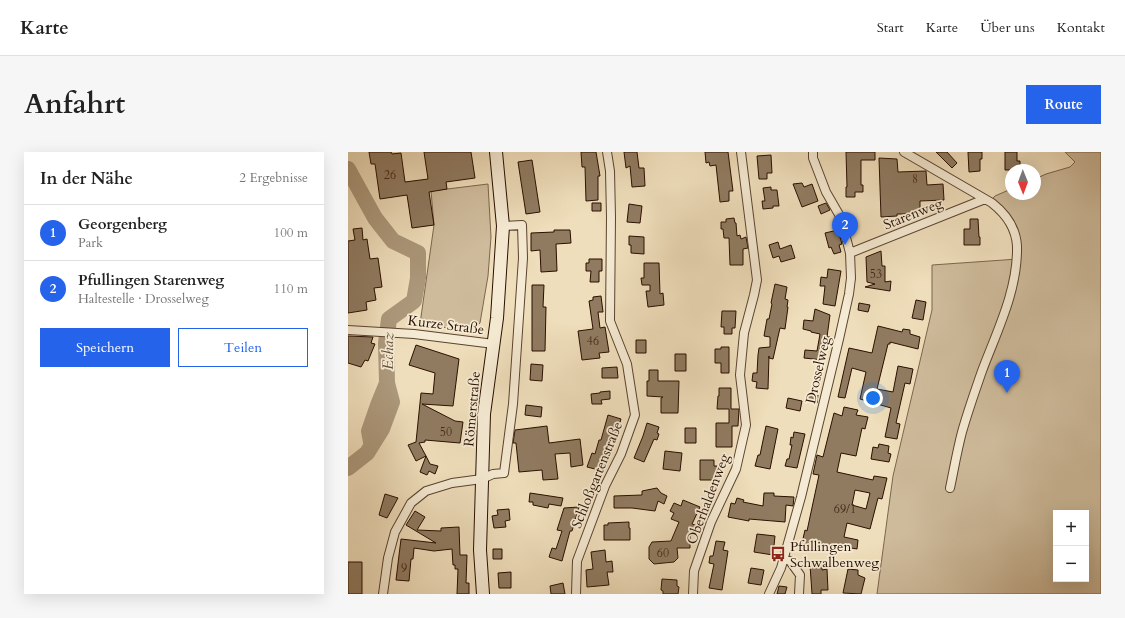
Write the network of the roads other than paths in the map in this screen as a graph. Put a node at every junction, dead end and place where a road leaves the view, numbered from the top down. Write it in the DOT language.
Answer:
graph roads {
  1 [pos="496,152"];
  2 [pos="607,152"];
  3 [pos="741,152"];
  4 [pos="813,152"];
  5 [pos="904,152"];
  6 [pos="984,199"];
  7 [pos="503,226"];
  8 [pos="850,253"];
  9 [pos="348,330"];
  10 [pos="494,344"];
  11 [pos="482,479"];
  12 [pos="950,488"];
  13 [pos="784,560"];
  14 [pos="384,594"];
  15 [pos="483,594"];
  16 [pos="576,594"];
  17 [pos="693,594"];
  18 [pos="769,594"];
  19 [pos="799,594"];
  1 -- 7 [label="main road, Römerstraße"];
  2 -- 16 [label="street, Schloßgartenstraße"];
  3 -- 17 [label="street, Oberhaldenweg"];
  4 -- 8 [label="street, Drosselweg"];
  5 -- 6 [label="street"];
  6 -- 8 [label="street, Starenweg"];
  6 -- 12 [label="street"];
  7 -- 10 [label="main road, Römerstraße"];
  7 -- 11 [label="street"];
  8 -- 13 [label="street, Drosselweg"];
  9 -- 10 [label="street, Kurze Straße"];
  10 -- 11 [label="main road, Römerstraße"];
  11 -- 14 [label="street"];
  11 -- 15 [label="main road, Römerstraße"];
  13 -- 18 [label="street, Drosselweg"];
  13 -- 19 [label="street"];
}
